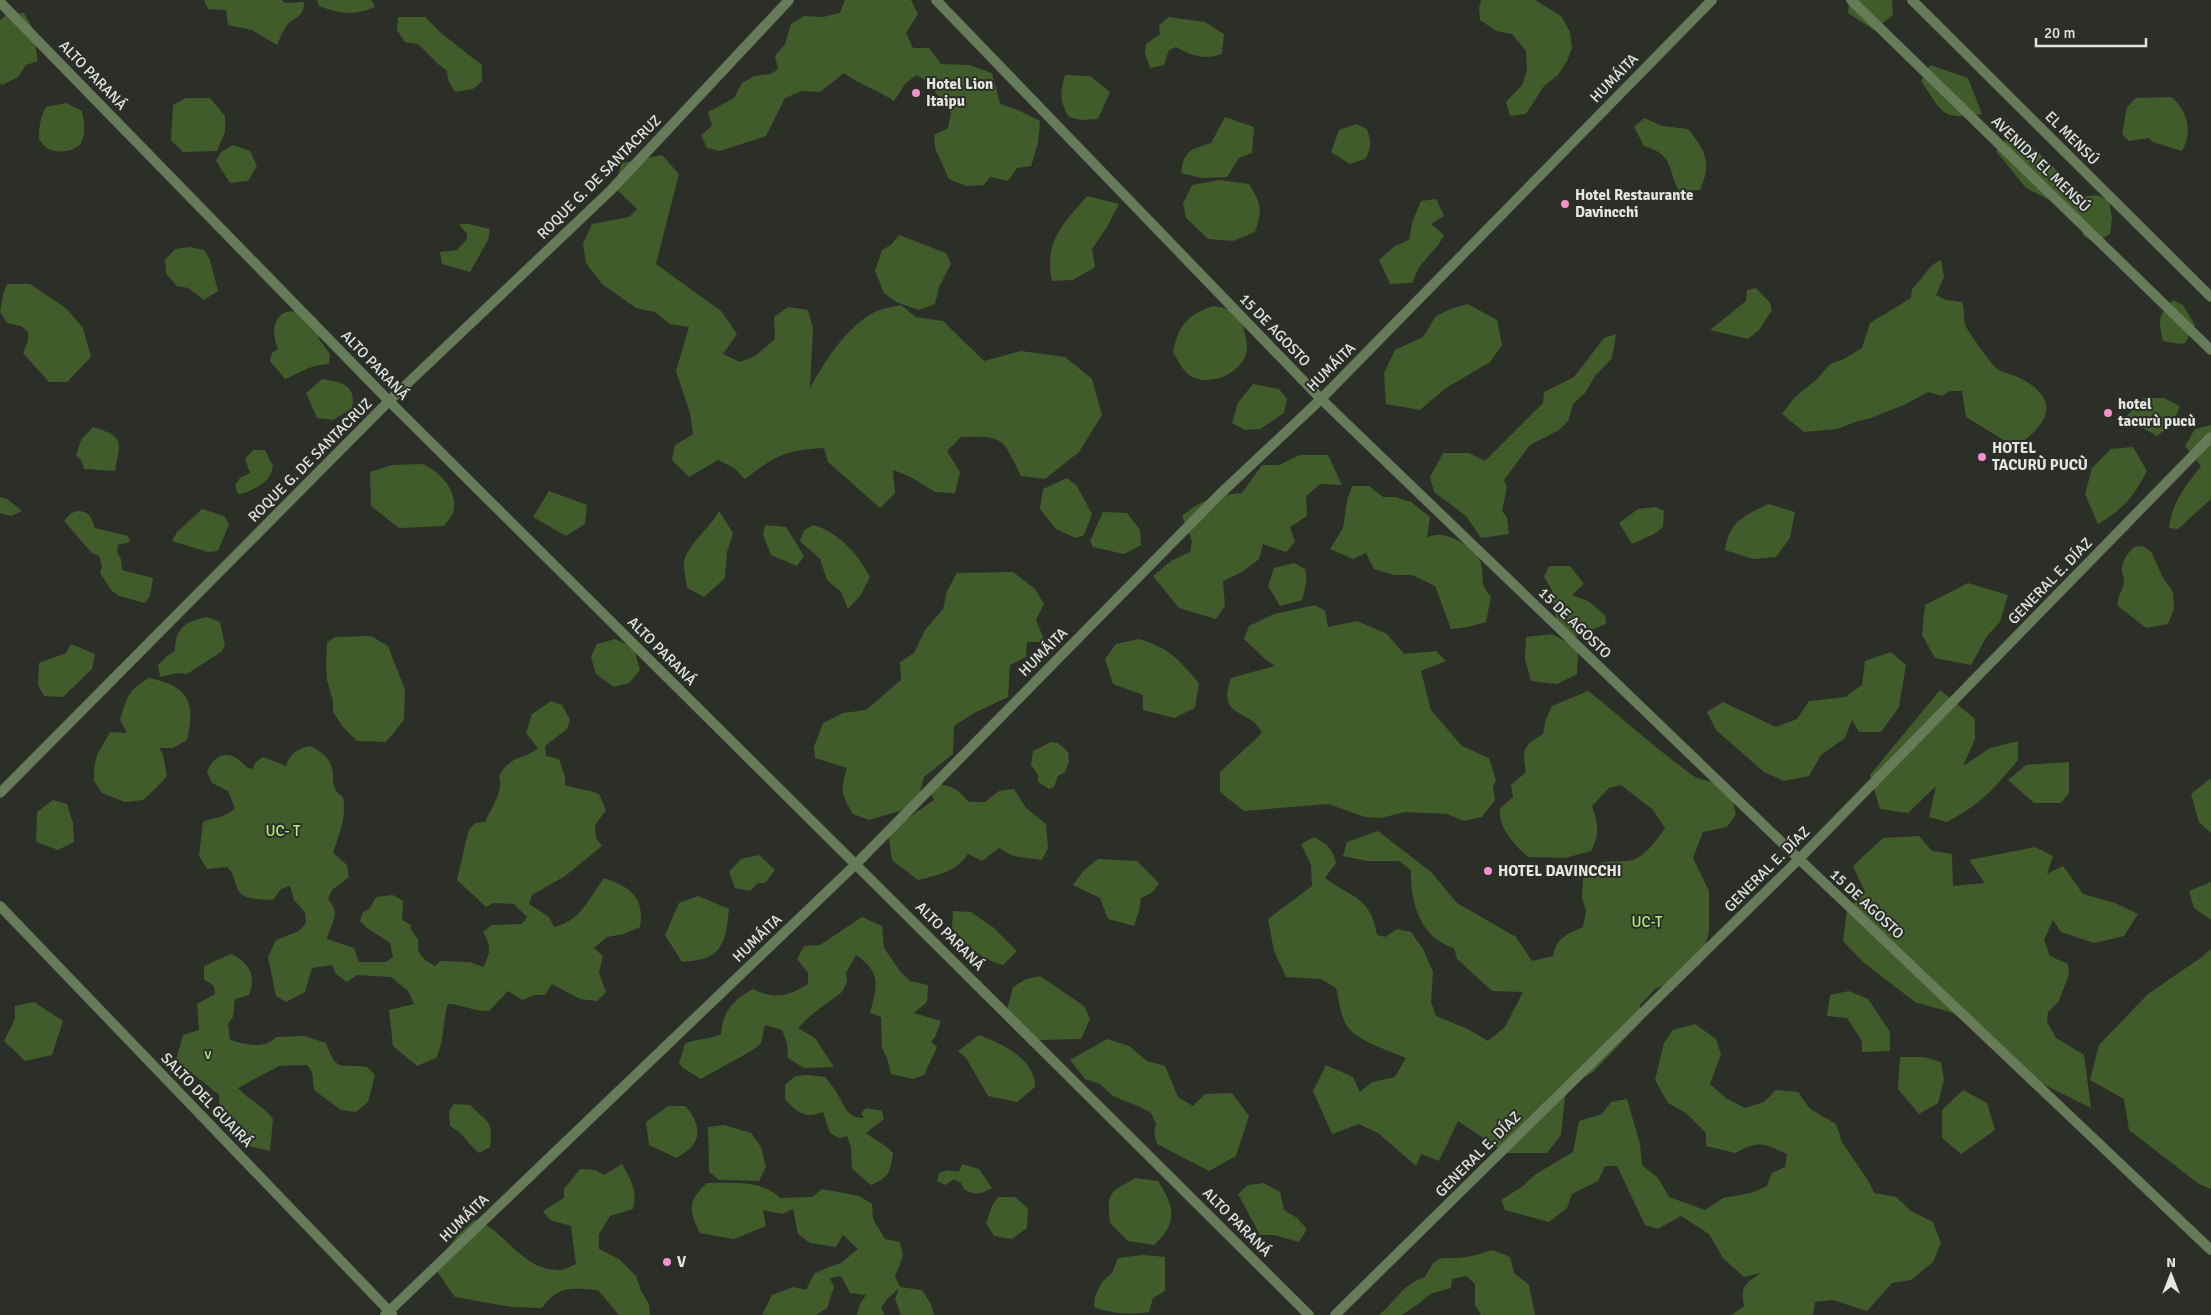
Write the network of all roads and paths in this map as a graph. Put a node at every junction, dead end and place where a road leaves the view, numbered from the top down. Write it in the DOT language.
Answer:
graph roads {
  1 [pos="789,0"];
  2 [pos="936,0"];
  3 [pos="1712,0"];
  4 [pos="1851,0"];
  5 [pos="1912,0"];
  6 [pos="0,2"];
  7 [pos="2211,297"];
  8 [pos="2211,350"];
  9 [pos="1321,399"];
  10 [pos="390,401"];
  11 [pos="2211,437"];
  12 [pos="0,793"];
  13 [pos="1799,860"];
  14 [pos="856,864"];
  15 [pos="0,906"];
  16 [pos="2211,1250"];
  17 [pos="389,1314"];
  18 [pos="1309,1315"];
  19 [pos="1336,1315"];
  1 -- 10 [label="street, ROQUE G. DE SANTACRUZ"];
  2 -- 9 [label="street, 15 DE AGOSTO"];
  3 -- 9 [label="street, HUMÁITA"];
  4 -- 8 [label="street, AVENIDA EL MENSÚ"];
  5 -- 7 [label="street, EL MENSÚ"];
  6 -- 10 [label="street, ALTO PARANÁ"];
  9 -- 13 [label="street, 15 DE AGOSTO"];
  9 -- 14 [label="street, HUMÁITA"];
  10 -- 12 [label="street, ROQUE G. DE SANTACRUZ"];
  10 -- 14 [label="street, ALTO PARANÁ"];
  11 -- 13 [label="street, GENERAL E. DÍAZ"];
  13 -- 16 [label="street, 15 DE AGOSTO"];
  13 -- 19 [label="street, GENERAL E. DÍAZ"];
  14 -- 17 [label="street, HUMÁITA"];
  14 -- 18 [label="street, ALTO PARANÁ"];
  15 -- 17 [label="street, SALTO DEL GUAIRÁ"];
}
